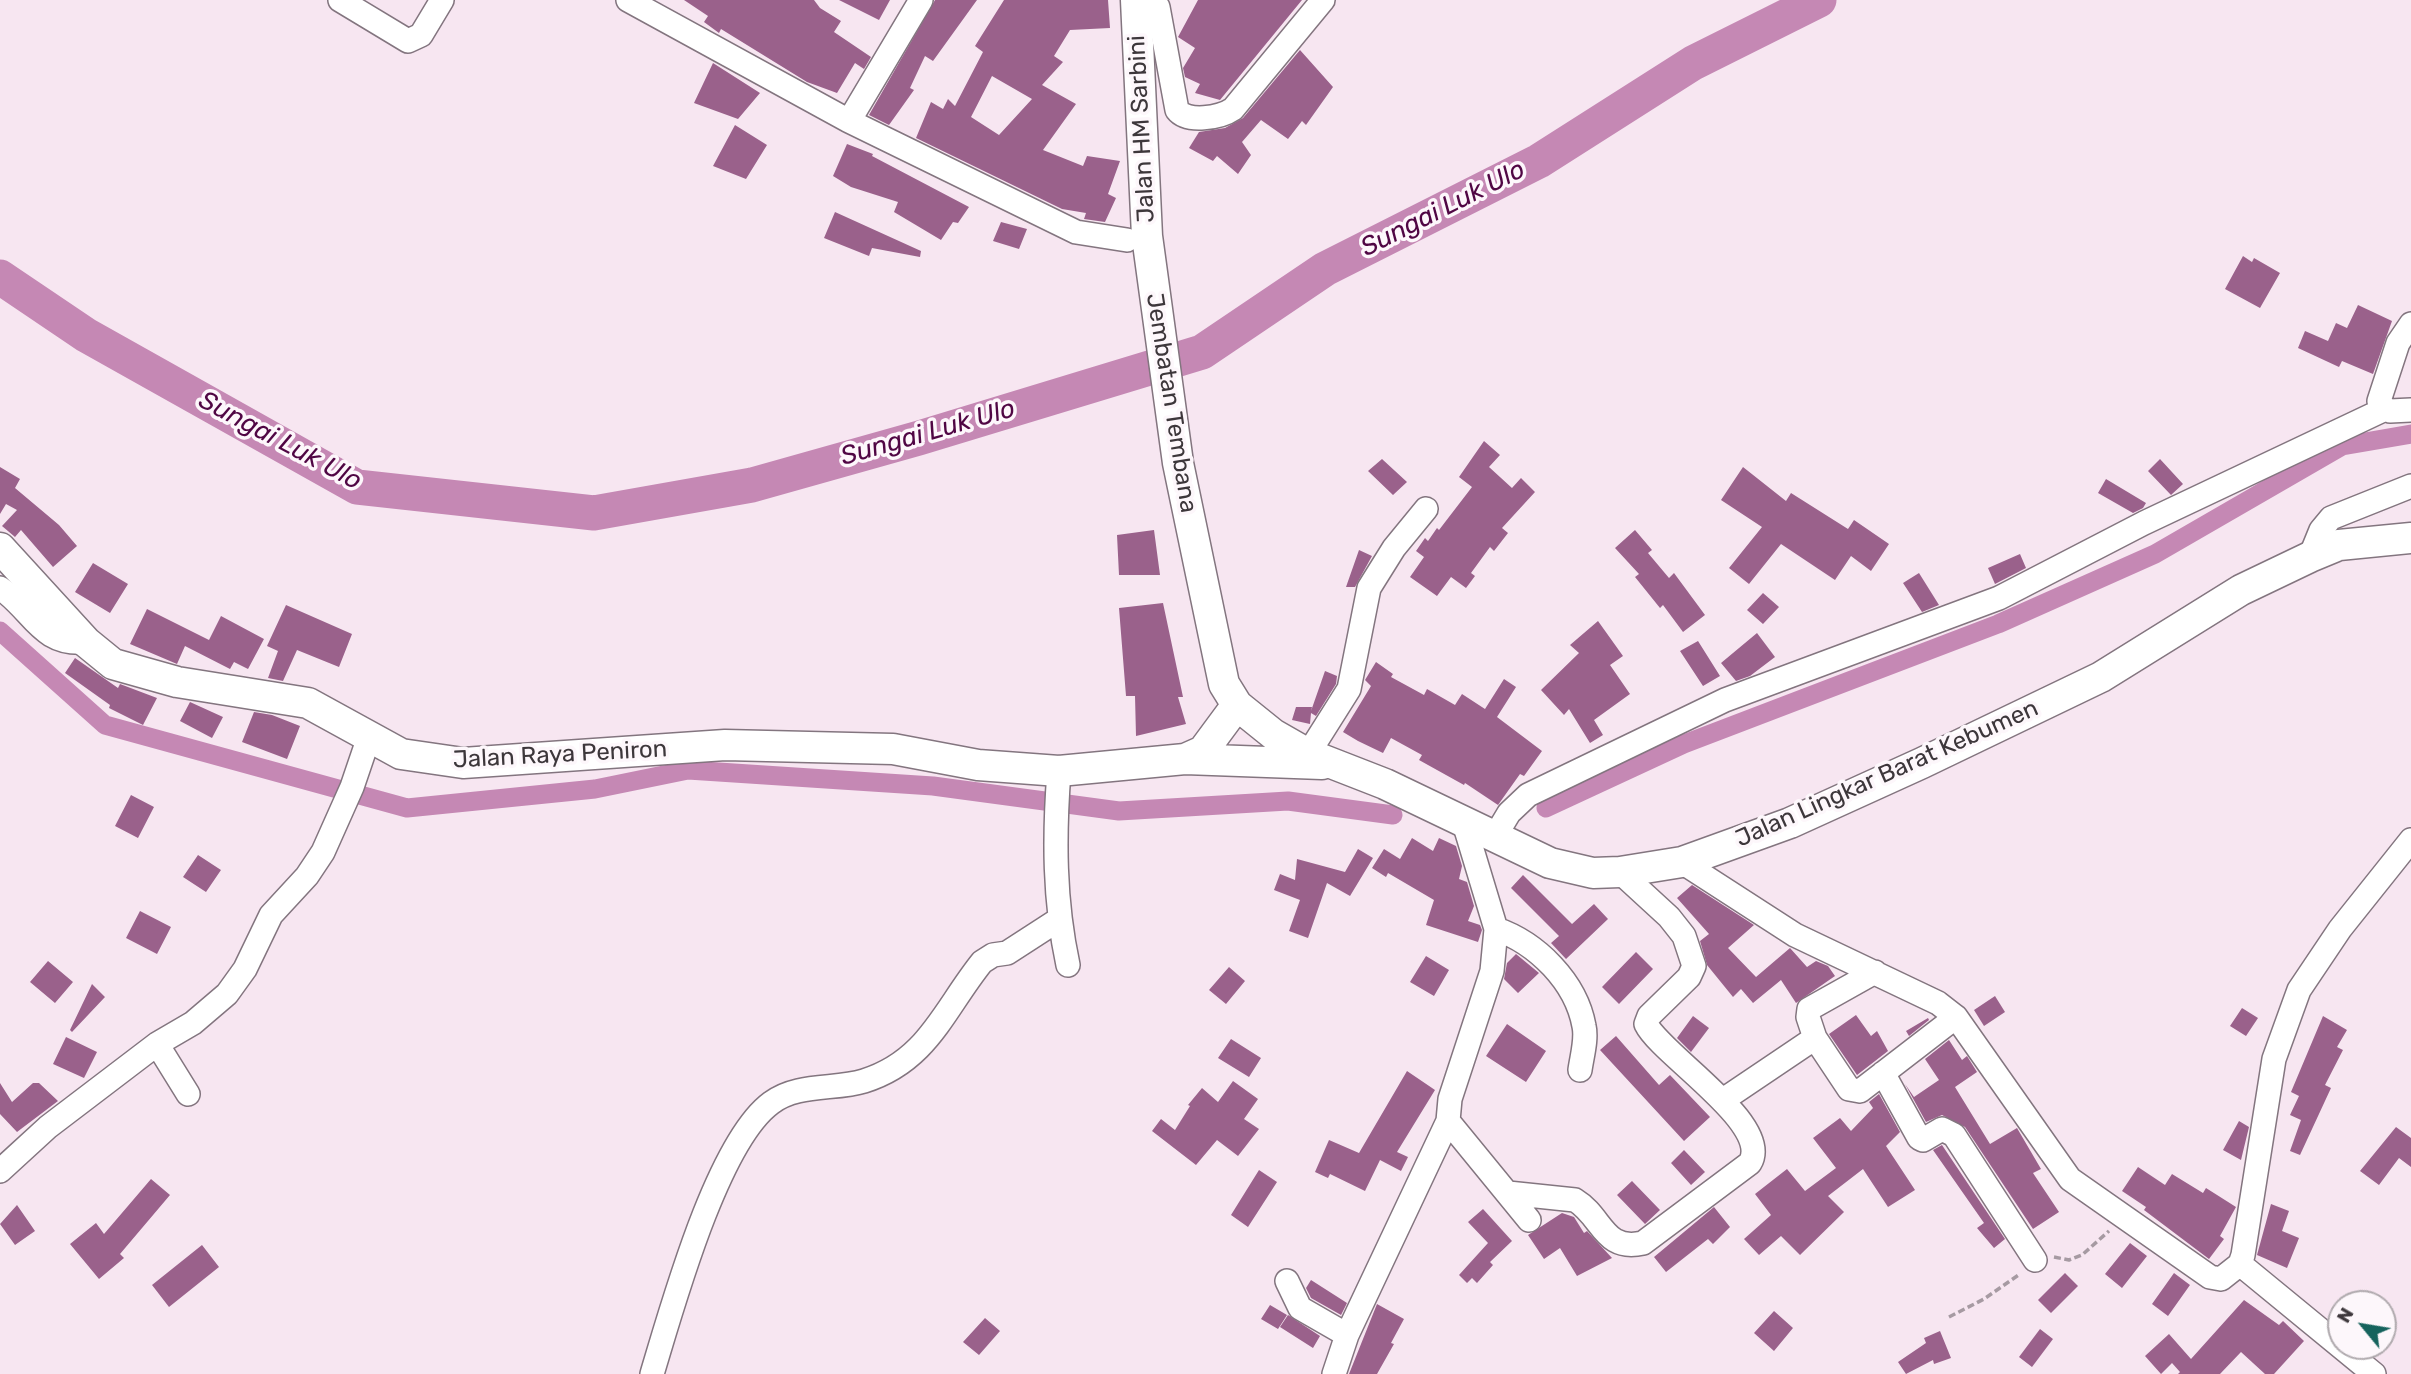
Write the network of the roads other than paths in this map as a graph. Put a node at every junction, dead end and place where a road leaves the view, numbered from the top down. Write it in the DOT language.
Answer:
graph roads {
  1 [pos="340,0"];
  2 [pos="442,0"];
  3 [pos="628,0"];
  4 [pos="921,0"];
  5 [pos="1136,0"];
  6 [pos="1151,0"];
  7 [pos="1323,0"];
  8 [pos="849,121"];
  9 [pos="1139,249"];
  10 [pos="2411,324"];
  11 [pos="2385,409"];
  12 [pos="2411,410"];
  13 [pos="2411,486"];
  14 [pos="1426,509"];
  15 [pos="2411,538"];
  16 [pos="0,548"];
  17 [pos="1194,548"];
  18 [pos="2310,557"];
  19 [pos="0,588"];
  20 [pos="86,642"];
  21 [pos="1237,705"];
  22 [pos="370,734"];
  23 [pos="1308,754"];
  24 [pos="1185,760"];
  25 [pos="1338,764"];
  26 [pos="1059,771"];
  27 [pos="1464,822"];
  28 [pos="1494,838"];
  29 [pos="2411,839"];
  30 [pos="1682,862"];
  31 [pos="1620,872"];
  32 [pos="1058,920"];
  33 [pos="1496,929"];
  34 [pos="1068,965"];
  35 [pos="1875,972"];
  36 [pos="1956,1017"];
  37 [pos="1815,1038"];
  38 [pos="157,1044"];
  39 [pos="1580,1070"];
  40 [pos="1883,1073"];
  41 [pos="188,1094"];
  42 [pos="1723,1100"];
  43 [pos="1448,1121"];
  44 [pos="0,1171"];
  45 [pos="1508,1193"];
  46 [pos="1530,1220"];
  47 [pos="2035,1260"];
  48 [pos="2240,1264"];
  49 [pos="1287,1281"];
  50 [pos="1346,1335"];
  51 [pos="652,1374"];
  52 [pos="1334,1374"];
  53 [pos="2374,1374"];
  1 -- 2 [label="street"];
  3 -- 8 [label="street"];
  4 -- 8 [label="street"];
  5 -- 9 [label="main road, Jalan HM Sarbini"];
  6 -- 7 [label="street"];
  8 -- 9 [label="street"];
  9 -- 17 [label="main road, Jembatan Tembana"];
  10 -- 11 [label="street"];
  11 -- 12 [label="street"];
  11 -- 28 [label="street"];
  13 -- 18 [label="street"];
  14 -- 23 [label="street"];
  15 -- 18 [label="main road, Jalan Lingkar Barat Kebumen"];
  16 -- 20 [label="main road, Jalan Raya Peniron"];
  17 -- 21 [label="main road, Jalan Lingkar Barat Kebumen"];
  18 -- 30 [label="main road, Jalan Lingkar Barat Kebumen"];
  19 -- 20 [label="street"];
  20 -- 22 [label="main road, Jalan Raya Peniron"];
  21 -- 23 [label="main road, Jalan Lingkar Barat Kebumen"];
  21 -- 24 [label="main road"];
  22 -- 26 [label="main road, Jalan Raya Peniron"];
  22 -- 38 [label="street"];
  23 -- 25 [label="main road, Jalan Lingkar Barat Kebumen"];
  24 -- 25 [label="main road, Jalan Raya Peniron"];
  24 -- 26 [label="main road, Jalan Raya Peniron"];
  25 -- 27 [label="main road, Jalan Lingkar Barat Kebumen"];
  26 -- 32 [label="street"];
  27 -- 28 [label="main road, Jalan Lingkar Barat Kebumen"];
  27 -- 33 [label="street"];
  28 -- 31 [label="main road, Jalan Lingkar Barat Kebumen"];
  29 -- 48 [label="street"];
  30 -- 31 [label="main road, Jalan Lingkar Barat Kebumen"];
  30 -- 35 [label="street"];
  31 -- 42 [label="street"];
  32 -- 34 [label="street"];
  32 -- 51 [label="street"];
  33 -- 39 [label="street"];
  33 -- 43 [label="street"];
  35 -- 36 [label="street"];
  35 -- 37 [label="street"];
  36 -- 40 [label="street"];
  36 -- 48 [label="street"];
  37 -- 40 [label="street"];
  37 -- 42 [label="street"];
  38 -- 41 [label="street"];
  38 -- 44 [label="street"];
  40 -- 47 [label="street"];
  42 -- 45 [label="street"];
  43 -- 45 [label="street"];
  43 -- 50 [label="street"];
  45 -- 46 [label="street"];
  48 -- 53 [label="street"];
  49 -- 50 [label="street"];
  50 -- 52 [label="street"];
}
